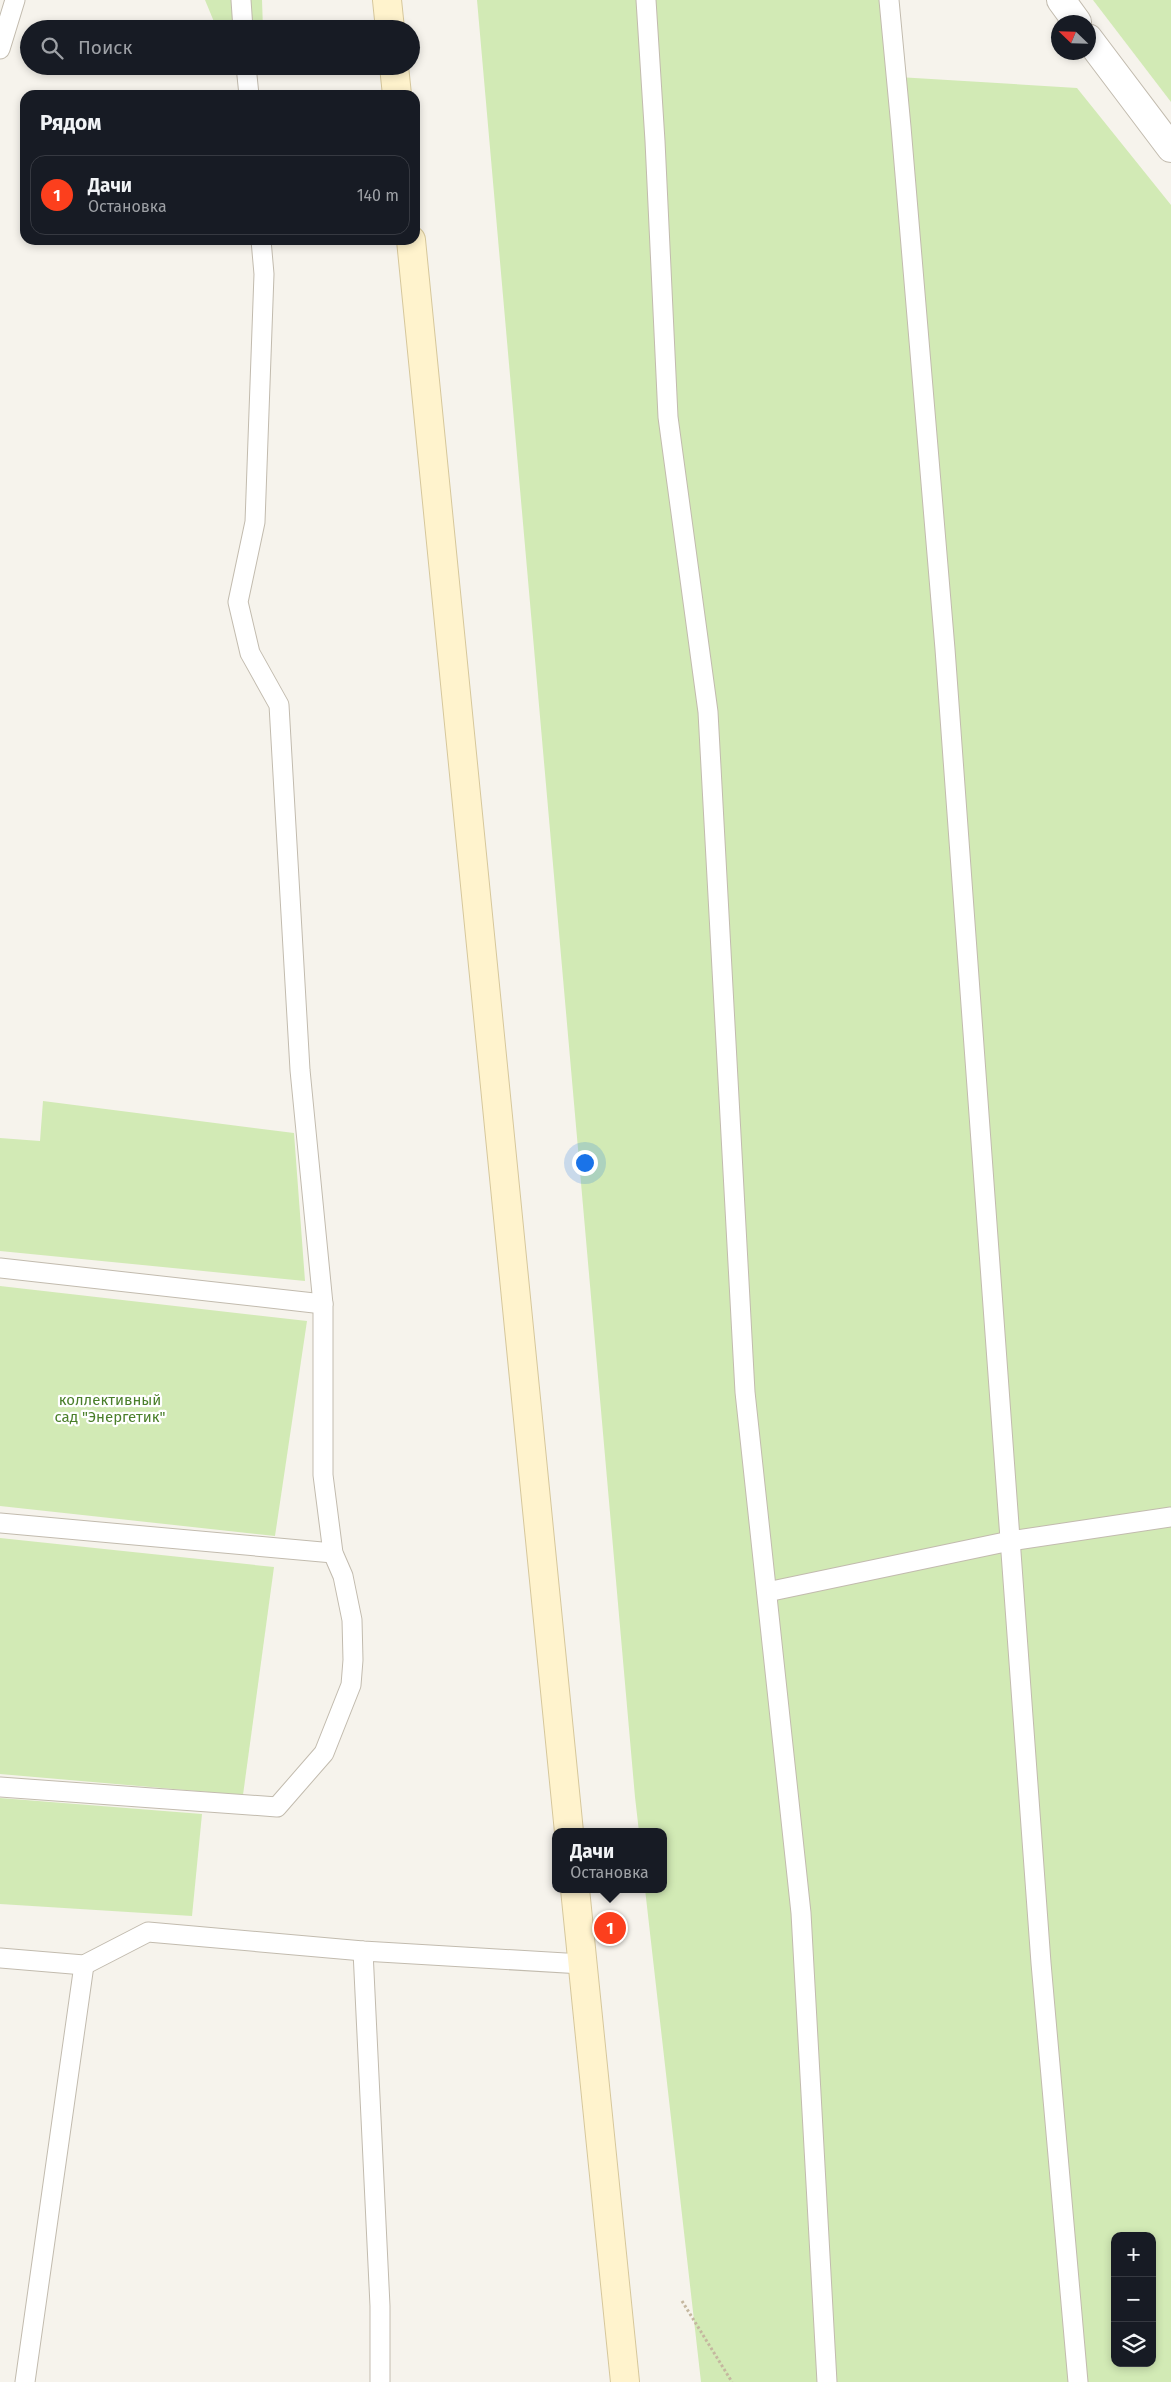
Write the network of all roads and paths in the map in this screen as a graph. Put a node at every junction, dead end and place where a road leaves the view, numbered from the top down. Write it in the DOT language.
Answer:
graph roads {
  1 [pos="15,0"];
  2 [pos="241,0"];
  3 [pos="387,0"];
  4 [pos="646,0"];
  5 [pos="889,0"];
  6 [pos="1061,0"];
  7 [pos="1073,15"];
  8 [pos="242,20"];
  9 [pos="389,20"];
  10 [pos="0,49"];
  11 [pos="1096,49"];
  12 [pos="247,75"];
  13 [pos="395,75"];
  14 [pos="248,90"];
  15 [pos="396,90"];
  16 [pos="1171,148"];
  17 [pos="262,245"];
  18 [pos="411,245"];
  19 [pos="0,1268"];
  20 [pos="324,1304"];
  21 [pos="1171,1517"];
  22 [pos="0,1523"];
  23 [pos="1010,1541"];
  24 [pos="332,1553"];
  25 [pos="767,1592"];
  26 [pos="0,1787"];
  27 [pos="569,1828"];
  28 [pos="575,1893"];
  29 [pos="363,1951"];
  30 [pos="0,1958"];
  31 [pos="582,1964"];
  32 [pos="84,1965"];
  33 [pos="682,2301"];
  34 [pos="25,2382"];
  35 [pos="380,2382"];
  36 [pos="625,2382"];
  37 [pos="732,2382"];
  38 [pos="827,2382"];
  39 [pos="1078,2382"];
  1 -- 10 [label="lane"];
  2 -- 8 [label="lane"];
  3 -- 9 [label="main road"];
  4 -- 25 [label="lane"];
  5 -- 23 [label="lane"];
  6 -- 7 [label="street"];
  11 -- 16 [label="street"];
  12 -- 14 [label="lane"];
  13 -- 15 [label="main road"];
  17 -- 20 [label="lane"];
  18 -- 27 [label="main road"];
  19 -- 20 [label="lane"];
  20 -- 24 [label="lane"];
  21 -- 23 [label="lane"];
  22 -- 24 [label="lane"];
  23 -- 25 [label="lane"];
  23 -- 39 [label="lane"];
  24 -- 26 [label="lane"];
  25 -- 38 [label="lane"];
  28 -- 31 [label="main road"];
  29 -- 31 [label="lane"];
  29 -- 32 [label="lane"];
  29 -- 35 [label="lane"];
  30 -- 32 [label="lane"];
  31 -- 36 [label="main road"];
  32 -- 34 [label="lane"];
  33 -- 37 [label="path"];
}
